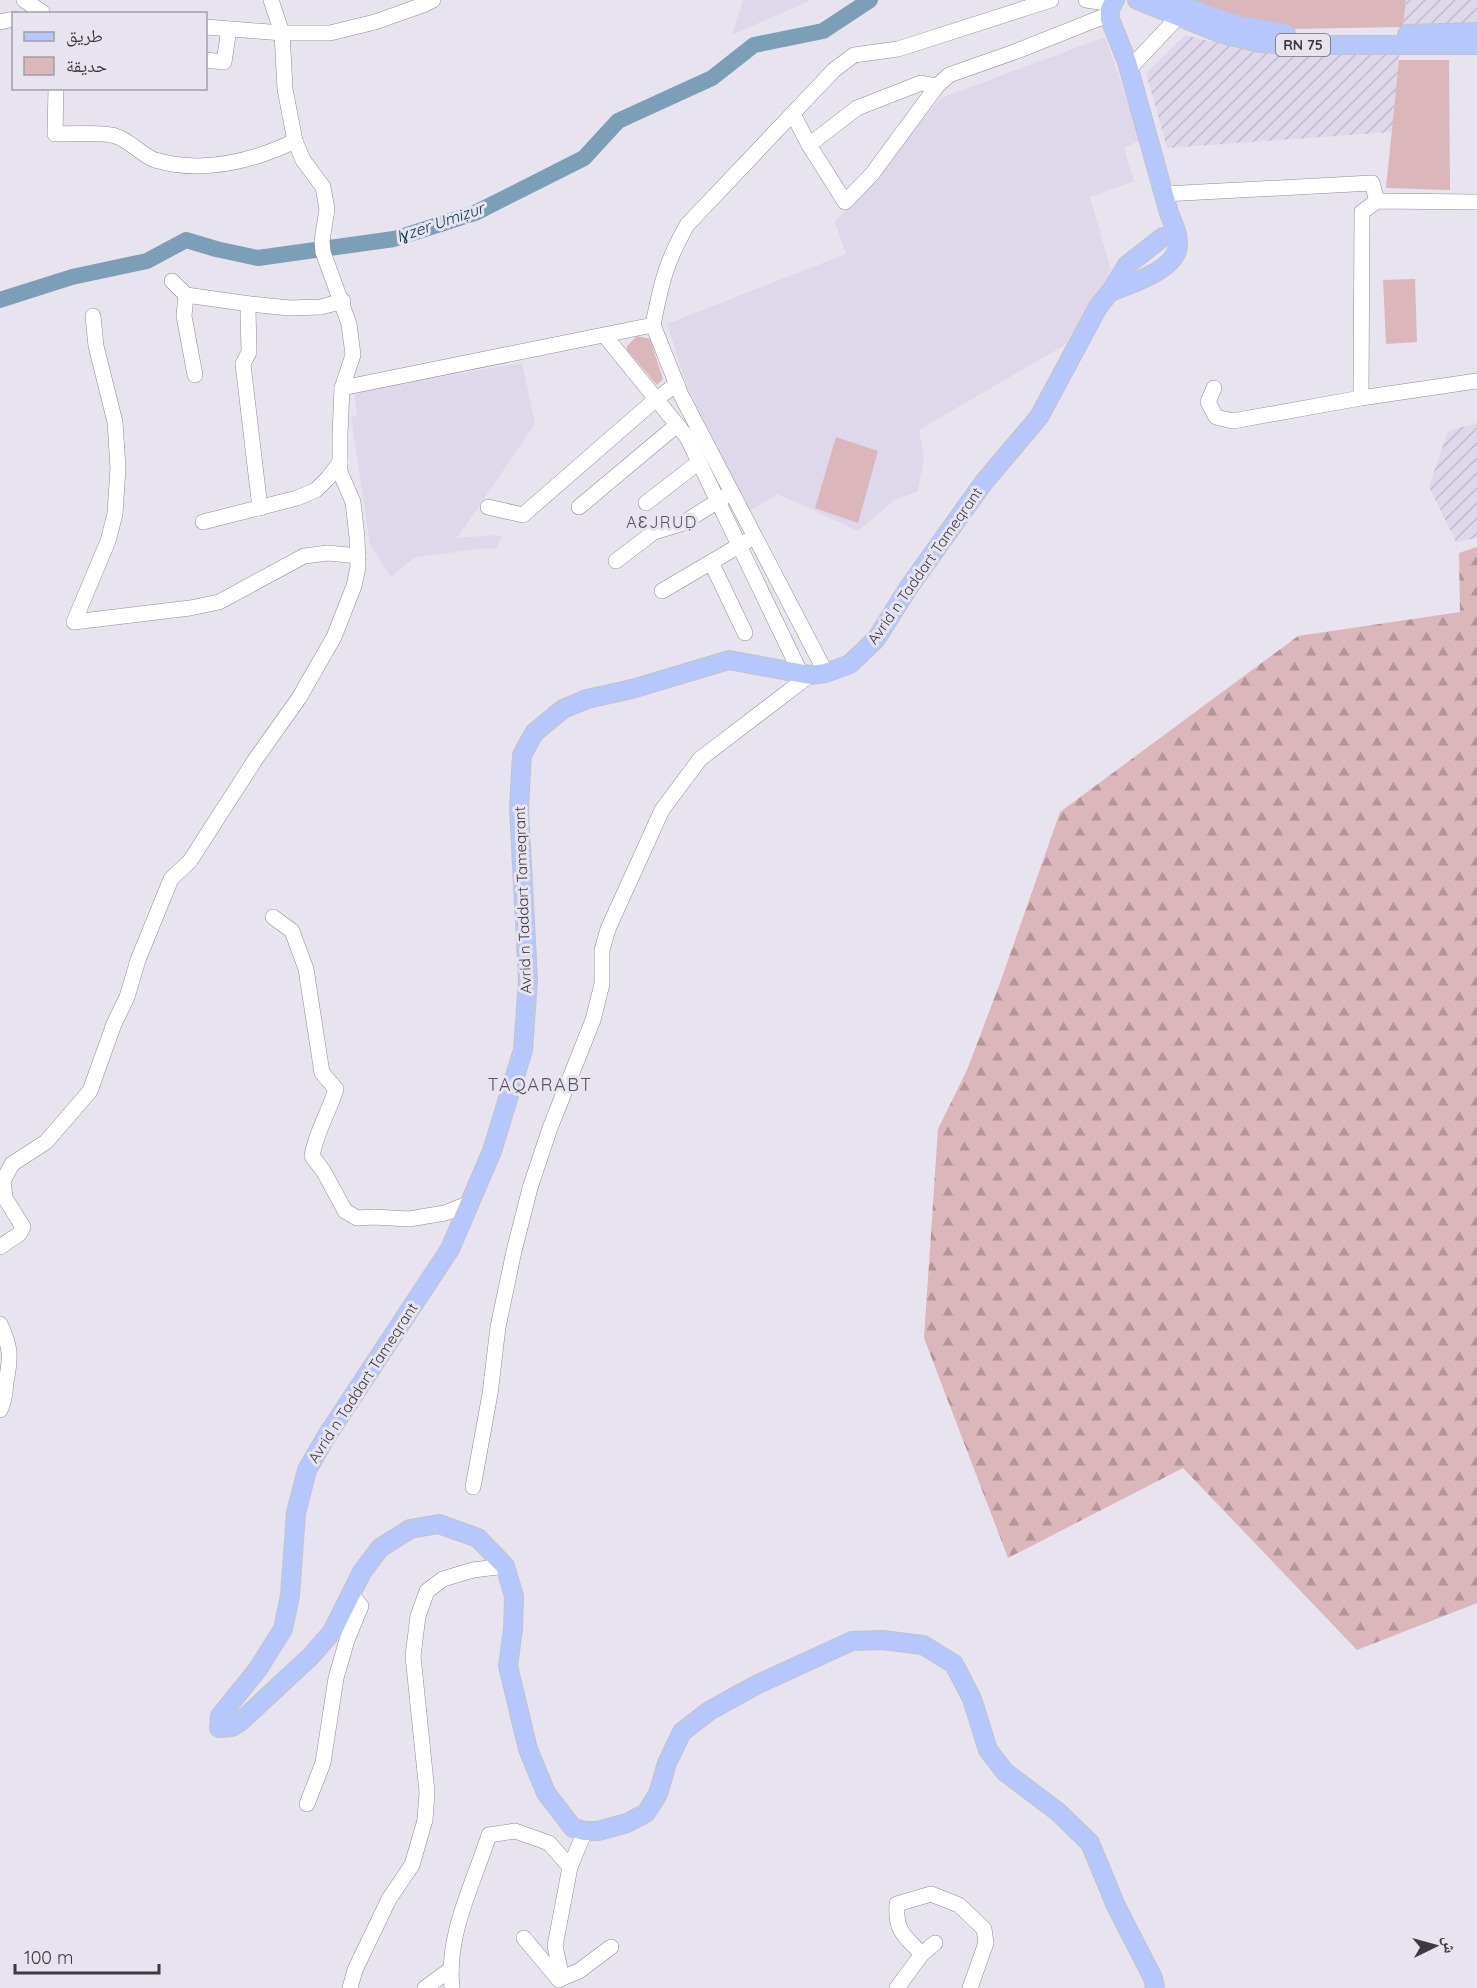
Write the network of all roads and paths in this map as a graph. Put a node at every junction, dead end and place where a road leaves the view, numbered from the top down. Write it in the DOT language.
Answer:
graph roads {
  1 [pos="24,0"];
  2 [pos="271,0"];
  3 [pos="434,0"];
  4 [pos="1051,0"];
  5 [pos="1084,0"];
  6 [pos="1137,0"];
  7 [pos="1166,0"];
  8 [pos="1112,6"];
  9 [pos="42,12"];
  10 [pos="1178,16"];
  11 [pos="1082,25"];
  12 [pos="207,27"];
  13 [pos="229,29"];
  14 [pos="1477,32"];
  15 [pos="282,33"];
  16 [pos="1397,40"];
  17 [pos="1477,45"];
  18 [pos="207,60"];
  19 [pos="1129,69"];
  20 [pos="937,86"];
  21 [pos="56,90"];
  22 [pos="793,114"];
  23 [pos="295,141"];
  24 [pos="809,145"];
  25 [pos="1164,194"];
  26 [pos="1377,201"];
  27 [pos="1477,202"];
  28 [pos="172,281"];
  29 [pos="186,295"];
  30 [pos="343,301"];
  31 [pos="250,304"];
  32 [pos="93,316"];
  33 [pos="653,325"];
  34 [pos="605,336"];
  35 [pos="195,375"];
  36 [pos="1477,381"];
  37 [pos="677,384"];
  38 [pos="342,388"];
  39 [pos="1214,388"];
  40 [pos="1361,398"];
  41 [pos="655,400"];
  42 [pos="677,424"];
  43 [pos="340,462"];
  44 [pos="699,462"];
  45 [pos="725,496"];
  46 [pos="646,503"];
  47 [pos="488,507"];
  48 [pos="579,507"];
  49 [pos="260,508"];
  50 [pos="203,522"];
  51 [pos="754,536"];
  52 [pos="740,546"];
  53 [pos="358,556"];
  54 [pos="616,561"];
  55 [pos="711,562"];
  56 [pos="662,591"];
  57 [pos="746,633"];
  58 [pos="812,673"];
  59 [pos="273,917"];
  60 [pos="470,1203"];
  61 [pos="0,1247"];
  62 [pos="0,1324"];
  63 [pos="0,1410"];
  64 [pos="473,1487"];
  65 [pos="505,1566"];
  66 [pos="351,1594"];
  67 [pos="308,1804"];
  68 [pos="585,1831"];
  69 [pos="570,1867"];
  70 [pos="524,1938"];
  71 [pos="935,1943"];
  72 [pos="612,1947"];
  73 [pos="922,1954"];
  74 [pos="451,1968"];
  75 [pos="562,1978"];
  76 [pos="350,1988"];
  77 [pos="425,1988"];
  78 [pos="452,1988"];
  79 [pos="897,1988"];
  80 [pos="970,1988"];
  81 [pos="1155,1988"];
  1 -- 9 [label="street"];
  2 -- 15 [label="street"];
  3 -- 15 [label="street"];
  4 -- 22 [label="street"];
  5 -- 8 [label="street"];
  5 -- 11 [label="street"];
  6 -- 10 [label="main road, RN 75"];
  7 -- 16 [label="main road, RN 75"];
  8 -- 11 [label="street"];
  8 -- 19 [label="main road"];
  10 -- 16 [label="main road, RN 75"];
  10 -- 19 [label="street"];
  11 -- 20 [label="street"];
  12 -- 13 [label="street"];
  13 -- 15 [label="street"];
  13 -- 18 [label="street"];
  14 -- 16 [label="main road, RN 75"];
  15 -- 23 [label="street"];
  16 -- 17 [label="main road, RN 75"];
  19 -- 25 [label="main road"];
  20 -- 24 [label="street"];
  20 -- 24 [label="street"];
  21 -- 23 [label="street"];
  22 -- 24 [label="street"];
  22 -- 33 [label="street"];
  23 -- 30 [label="street"];
  25 -- 26 [label="street"];
  25 -- 58 [label="main road, Avrid n Taddart Tameqrant"];
  26 -- 27 [label="street"];
  26 -- 40 [label="street"];
  28 -- 29 [label="street"];
  29 -- 31 [label="street"];
  29 -- 35 [label="street"];
  30 -- 31 [label="street"];
  30 -- 38 [label="street"];
  31 -- 49 [label="street"];
  32 -- 53 [label="street"];
  33 -- 34 [label="street"];
  33 -- 37 [label="street"];
  34 -- 38 [label="street"];
  34 -- 41 [label="street"];
  36 -- 40 [label="street"];
  37 -- 41 [label="street"];
  37 -- 45 [label="street"];
  38 -- 43 [label="street"];
  39 -- 40 [label="street"];
  41 -- 42 [label="street"];
  41 -- 47 [label="street"];
  42 -- 44 [label="street"];
  42 -- 48 [label="street"];
  43 -- 49 [label="street"];
  43 -- 53 [label="street"];
  44 -- 45 [label="street"];
  44 -- 46 [label="street"];
  45 -- 51 [label="street"];
  45 -- 52 [label="street"];
  45 -- 54 [label="street"];
  49 -- 50 [label="street"];
  51 -- 52 [label="street"];
  51 -- 58 [label="street"];
  52 -- 55 [label="street"];
  52 -- 58 [label="street"];
  53 -- 61 [label="street"];
  55 -- 56 [label="street"];
  55 -- 57 [label="street"];
  58 -- 60 [label="main road, Avrid n Taddart Tameqrant"];
  58 -- 64 [label="street"];
  59 -- 60 [label="street"];
  60 -- 66 [label="main road, Avrid n Taddart Tameqrant"];
  62 -- 63 [label="street"];
  65 -- 66 [label="main road, Avrid n Taddart Tameqrant"];
  65 -- 68 [label="main road, Avrid n Taddart Tameqrant"];
  65 -- 76 [label="street"];
  66 -- 67 [label="street"];
  68 -- 69 [label="street"];
  68 -- 81 [label="main road"];
  69 -- 74 [label="street"];
  69 -- 75 [label="street"];
  70 -- 75 [label="street"];
  71 -- 73 [label="street"];
  72 -- 75 [label="street"];
  73 -- 79 [label="street"];
  73 -- 80 [label="street"];
  74 -- 77 [label="street"];
  74 -- 78 [label="street"];
}
